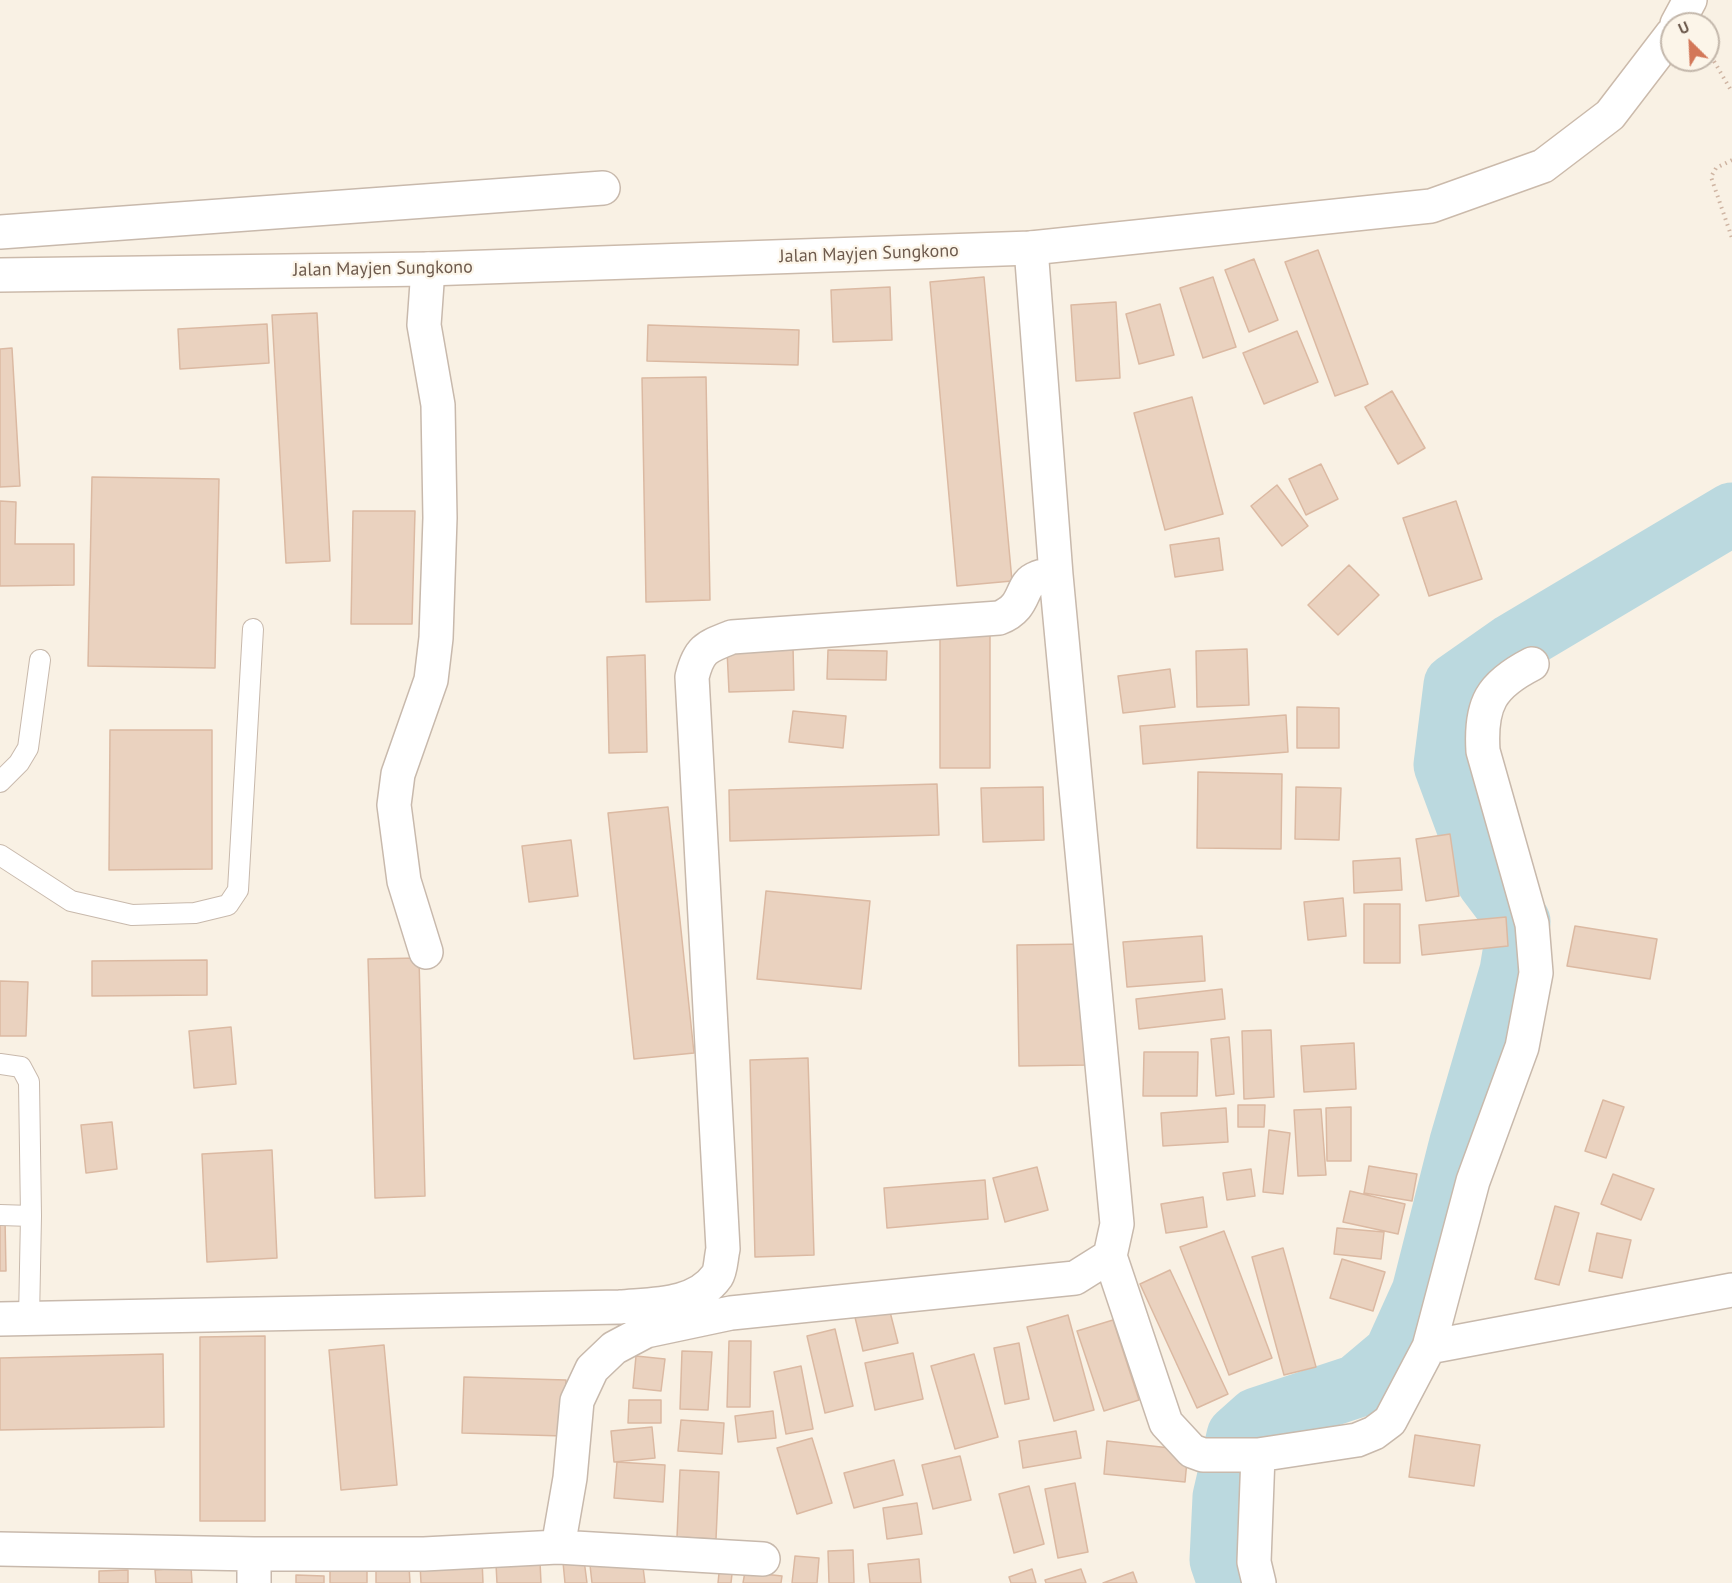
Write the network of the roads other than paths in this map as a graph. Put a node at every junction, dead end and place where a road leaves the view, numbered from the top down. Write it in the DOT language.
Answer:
graph roads {
  1 [pos="1660,50"];
  2 [pos="603,188"];
  3 [pos="0,232"];
  4 [pos="1031,248"];
  5 [pos="428,269"];
  6 [pos="0,275"];
  7 [pos="1056,575"];
  8 [pos="253,629"];
  9 [pos="40,660"];
  10 [pos="1532,664"];
  11 [pos="0,782"];
  12 [pos="0,855"];
  13 [pos="426,952"];
  14 [pos="0,1064"];
  15 [pos="0,1215"];
  16 [pos="31,1216"];
  17 [pos="1110,1256"];
  18 [pos="1732,1290"];
  19 [pos="14,1319"];
  20 [pos="1430,1347"];
  21 [pos="1241,1456"];
  22 [pos="558,1547"];
  23 [pos="0,1549"];
  24 [pos="763,1559"];
  25 [pos="254,1569"];
  26 [pos="1259,1583"];
  1 -- 4 [label="street, Jalan Mayjen Sungkono"];
  2 -- 3 [label="street"];
  4 -- 5 [label="street, Jalan Mayjen Sungkono"];
  4 -- 7 [label="street"];
  5 -- 6 [label="street, Jalan Mayjen Sungkono"];
  5 -- 13 [label="street"];
  7 -- 17 [label="street"];
  7 -- 19 [label="street"];
  8 -- 12 [label="lane"];
  9 -- 11 [label="lane"];
  10 -- 20 [label="street"];
  14 -- 16 [label="lane"];
  15 -- 16 [label="lane"];
  16 -- 19 [label="lane"];
  17 -- 21 [label="street"];
  17 -- 22 [label="street"];
  18 -- 20 [label="street"];
  20 -- 21 [label="street"];
  21 -- 26 [label="street"];
  22 -- 24 [label="street"];
  22 -- 25 [label="street"];
  23 -- 25 [label="street"];
}
